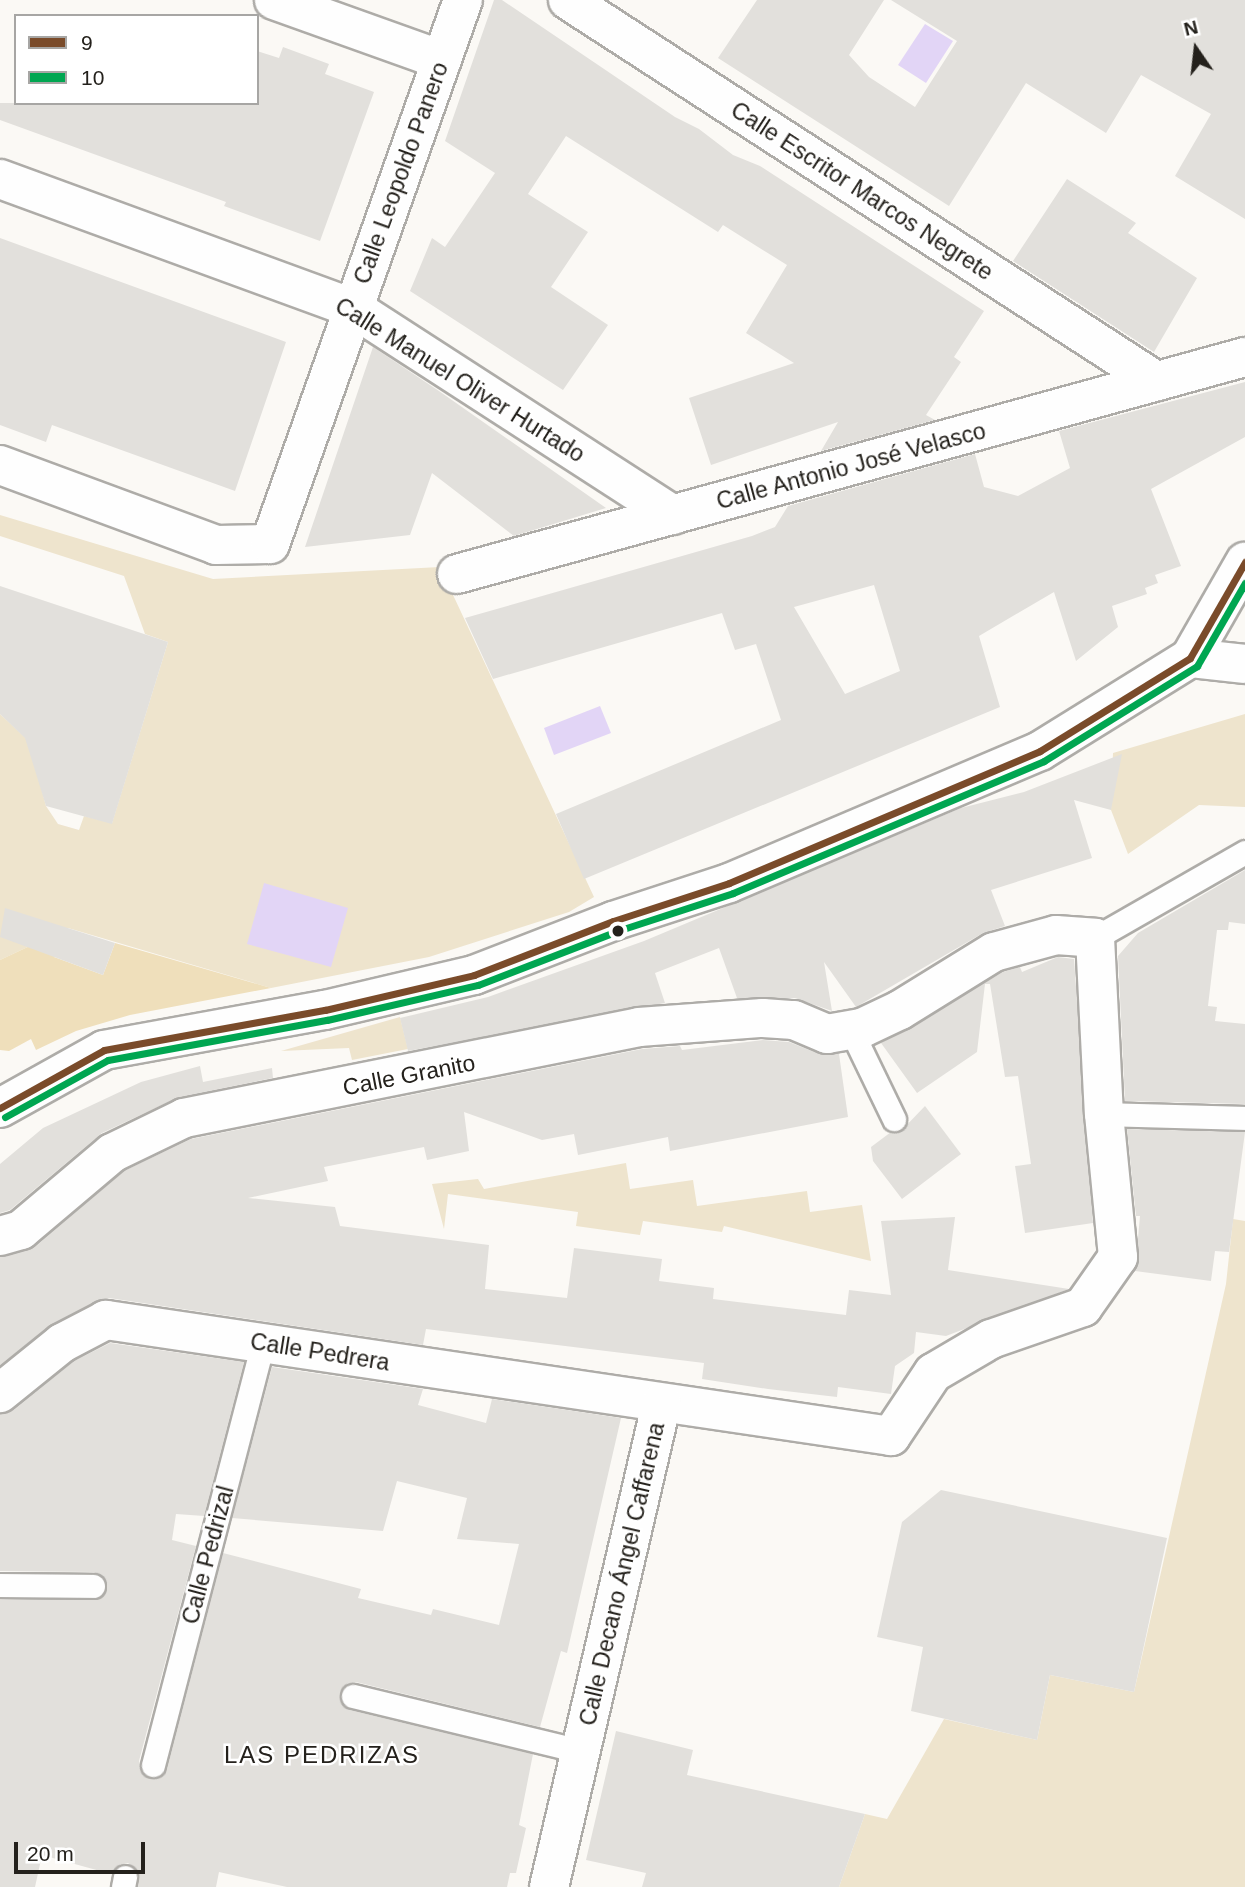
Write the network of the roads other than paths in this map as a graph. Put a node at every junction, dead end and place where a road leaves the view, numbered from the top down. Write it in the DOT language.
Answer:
graph roads {
  1 [pos="274,0"];
  2 [pos="463,0"];
  3 [pos="568,0"];
  4 [pos="442,60"];
  5 [pos="0,179"];
  6 [pos="353,308"];
  7 [pos="1245,357"];
  8 [pos="1156,381"];
  9 [pos="0,465"];
  10 [pos="673,515"];
  11 [pos="1245,562"];
  12 [pos="457,574"];
  13 [pos="1190,658"];
  14 [pos="1245,664"];
  15 [pos="1245,852"];
  16 [pos="1095,938"];
  17 [pos="851,1030"];
  18 [pos="0,1108"];
  19 [pos="1104,1114"];
  20 [pos="1245,1118"];
  21 [pos="894,1119"];
  22 [pos="0,1236"];
  23 [pos="263,1344"];
  24 [pos="0,1393"];
  25 [pos="662,1403"];
  26 [pos="0,1585"];
  27 [pos="93,1586"];
  28 [pos="353,1696"];
  29 [pos="581,1751"];
  30 [pos="153,1765"];
  31 [pos="549,1887"];
  1 -- 4 [label="street"];
  2 -- 4 [label="street, Calle Leopoldo Panero"];
  3 -- 8 [label="street, Calle Escritor Marcos Negrete"];
  4 -- 6 [label="street, Calle Leopoldo Panero"];
  5 -- 6 [label="street, Calle Manuel Oliver Hurtado"];
  6 -- 9 [label="street, Calle Leopoldo Panero"];
  6 -- 10 [label="street, Calle Manuel Oliver Hurtado"];
  7 -- 8 [label="street, Calle Antonio José Velasco"];
  8 -- 10 [label="street, Calle Antonio José Velasco"];
  10 -- 12 [label="street, Calle Antonio José Velasco"];
  11 -- 13 [label="street"];
  13 -- 14 [label="street"];
  13 -- 18 [label="street"];
  15 -- 16 [label="lane"];
  16 -- 17 [label="street, Calle Granito"];
  16 -- 19 [label="street, Calle Decano Ángel Caffarena"];
  17 -- 21 [label="lane"];
  17 -- 22 [label="street, Calle Granito"];
  19 -- 20 [label="lane"];
  19 -- 25 [label="street, Calle Decano Ángel Caffarena"];
  23 -- 24 [label="street, Calle Pedrera"];
  23 -- 25 [label="street, Calle Pedrera"];
  23 -- 30 [label="lane, Calle Pedrizal"];
  25 -- 29 [label="street, Calle Decano Ángel Caffarena"];
  26 -- 27 [label="lane"];
  28 -- 29 [label="lane"];
  29 -- 31 [label="street, Calle Decano Ángel Caffarena"];
}
